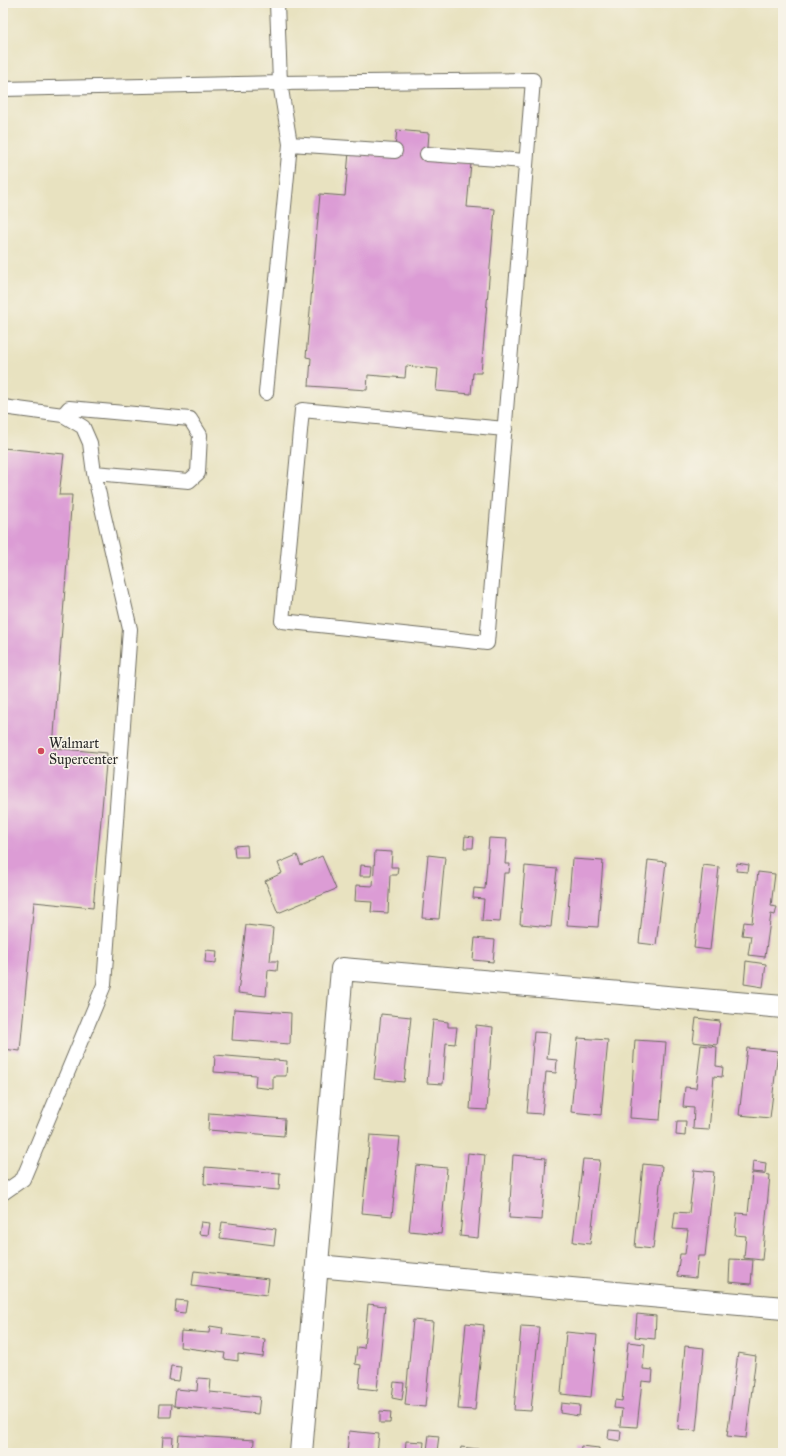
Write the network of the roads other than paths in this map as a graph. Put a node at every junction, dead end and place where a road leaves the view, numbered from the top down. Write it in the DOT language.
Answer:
graph roads {
  1 [pos="276,3"];
  2 [pos="280,83"];
  3 [pos="3,89"];
  4 [pos="290,144"];
  5 [pos="395,151"];
  6 [pos="427,154"];
  7 [pos="526,161"];
  8 [pos="266,393"];
  9 [pos="3,407"];
  10 [pos="63,415"];
  11 [pos="505,429"];
  12 [pos="94,473"];
  13 [pos="783,1007"];
  14 [pos="3,1193"];
  15 [pos="317,1266"];
  16 [pos="783,1308"];
  17 [pos="301,1453"];
  1 -- 2 [label="lane"];
  2 -- 3 [label="lane"];
  2 -- 4 [label="lane"];
  2 -- 7 [label="lane"];
  4 -- 5 [label="lane"];
  4 -- 8 [label="lane"];
  6 -- 7 [label="lane"];
  7 -- 11 [label="lane"];
  9 -- 10 [label="lane"];
  10 -- 12 [label="lane"];
  10 -- 12 [label="lane"];
  11 -- 11 [label="lane"];
  12 -- 14 [label="lane"];
  13 -- 15 [label="street"];
  15 -- 16 [label="street"];
  15 -- 17 [label="street"];
}
